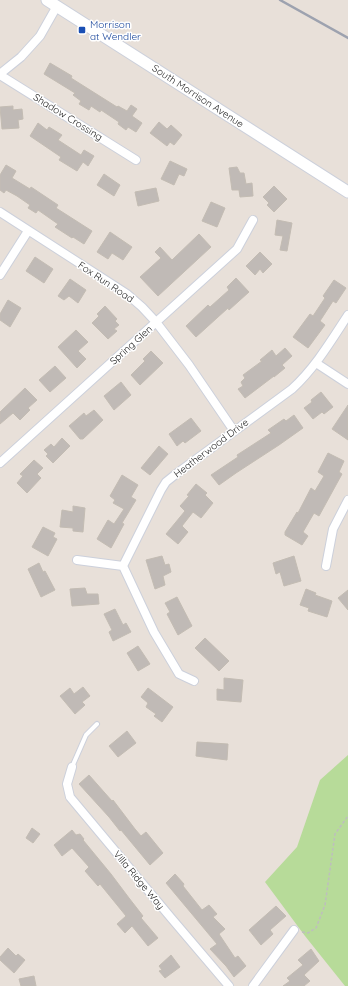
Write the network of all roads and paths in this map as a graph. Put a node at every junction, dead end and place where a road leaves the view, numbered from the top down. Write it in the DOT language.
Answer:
graph roads {
  1 [pos="47,0"];
  2 [pos="57,6"];
  3 [pos="0,74"];
  4 [pos="136,160"];
  5 [pos="348,192"];
  6 [pos="0,212"];
  7 [pos="253,220"];
  8 [pos="28,231"];
  9 [pos="0,275"];
  10 [pos="348,315"];
  11 [pos="156,322"];
  12 [pos="316,362"];
  13 [pos="348,384"];
  14 [pos="234,431"];
  15 [pos="0,464"];
  16 [pos="348,500"];
  17 [pos="77,560"];
  18 [pos="123,566"];
  19 [pos="326,566"];
  20 [pos="194,681"];
  21 [pos="97,724"];
  22 [pos="72,767"];
  23 [pos="348,816"];
  24 [pos="294,930"];
  25 [pos="229,986"];
  26 [pos="253,986"];
  1 -- 2 [label="street, South Morrison Avenue"];
  2 -- 3 [label="street"];
  2 -- 5 [label="street, South Morrison Avenue"];
  3 -- 4 [label="street, Shadow Crossing"];
  6 -- 8 [label="street, Fox Run Road"];
  7 -- 11 [label="street, Spring Glen"];
  8 -- 9 [label="street"];
  8 -- 11 [label="street, Fox Run Road"];
  10 -- 12 [label="street, Heatherwood Drive"];
  11 -- 14 [label="street, Fox Run Road"];
  11 -- 15 [label="street, Spring Glen"];
  12 -- 13 [label="street"];
  12 -- 14 [label="street, Heatherwood Drive"];
  14 -- 18 [label="street, Heatherwood Drive"];
  16 -- 19 [label="street"];
  17 -- 18 [label="street"];
  18 -- 20 [label="street"];
  21 -- 22 [label="lane"];
  22 -- 25 [label="street, Villa Ridge Way"];
  23 -- 24 [label="path"];
  24 -- 26 [label="street"];
}
